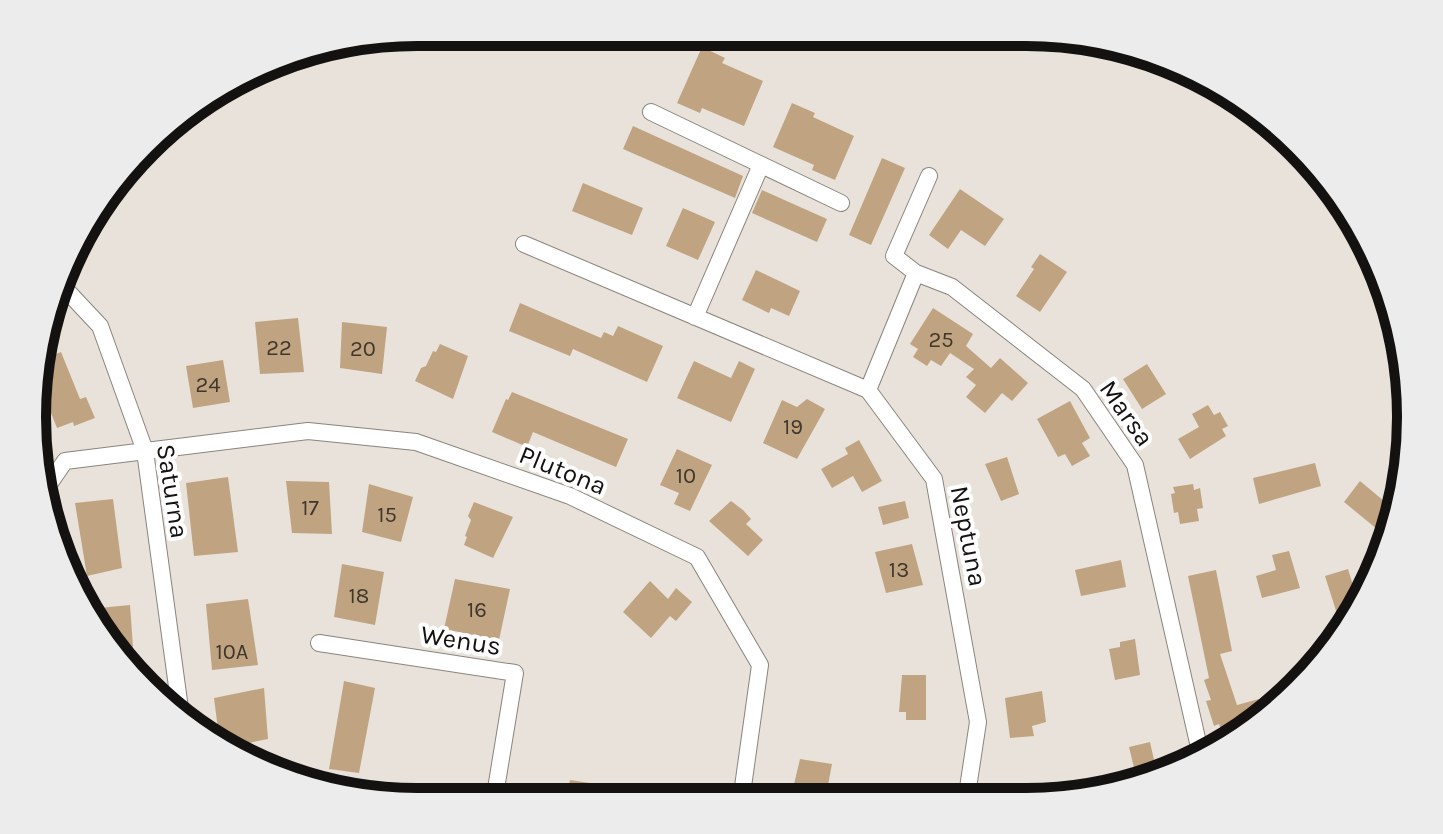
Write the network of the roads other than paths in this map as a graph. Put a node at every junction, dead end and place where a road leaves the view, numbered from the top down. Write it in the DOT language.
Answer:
graph roads {
  1 [pos="651,112"];
  2 [pos="761,165"];
  3 [pos="929,176"];
  4 [pos="841,203"];
  5 [pos="524,244"];
  6 [pos="916,273"];
  7 [pos="68,292"];
  8 [pos="695,317"];
  9 [pos="868,390"];
  10 [pos="145,451"];
  11 [pos="52,481"];
  12 [pos="319,643"];
  13 [pos="179,702"];
  14 [pos="1199,745"];
  15 [pos="496,788"];
  16 [pos="743,788"];
  17 [pos="968,788"];
  1 -- 2 [label="street"];
  2 -- 4 [label="street"];
  2 -- 8 [label="street"];
  3 -- 6 [label="street"];
  5 -- 8 [label="street"];
  6 -- 9 [label="street"];
  6 -- 14 [label="street, Marsa"];
  7 -- 10 [label="street, Saturna"];
  8 -- 9 [label="street"];
  9 -- 17 [label="street, Neptuna"];
  10 -- 11 [label="street, Plutona"];
  10 -- 13 [label="street, Saturna"];
  10 -- 16 [label="street, Plutona"];
  12 -- 15 [label="street, Wenus"];
}
